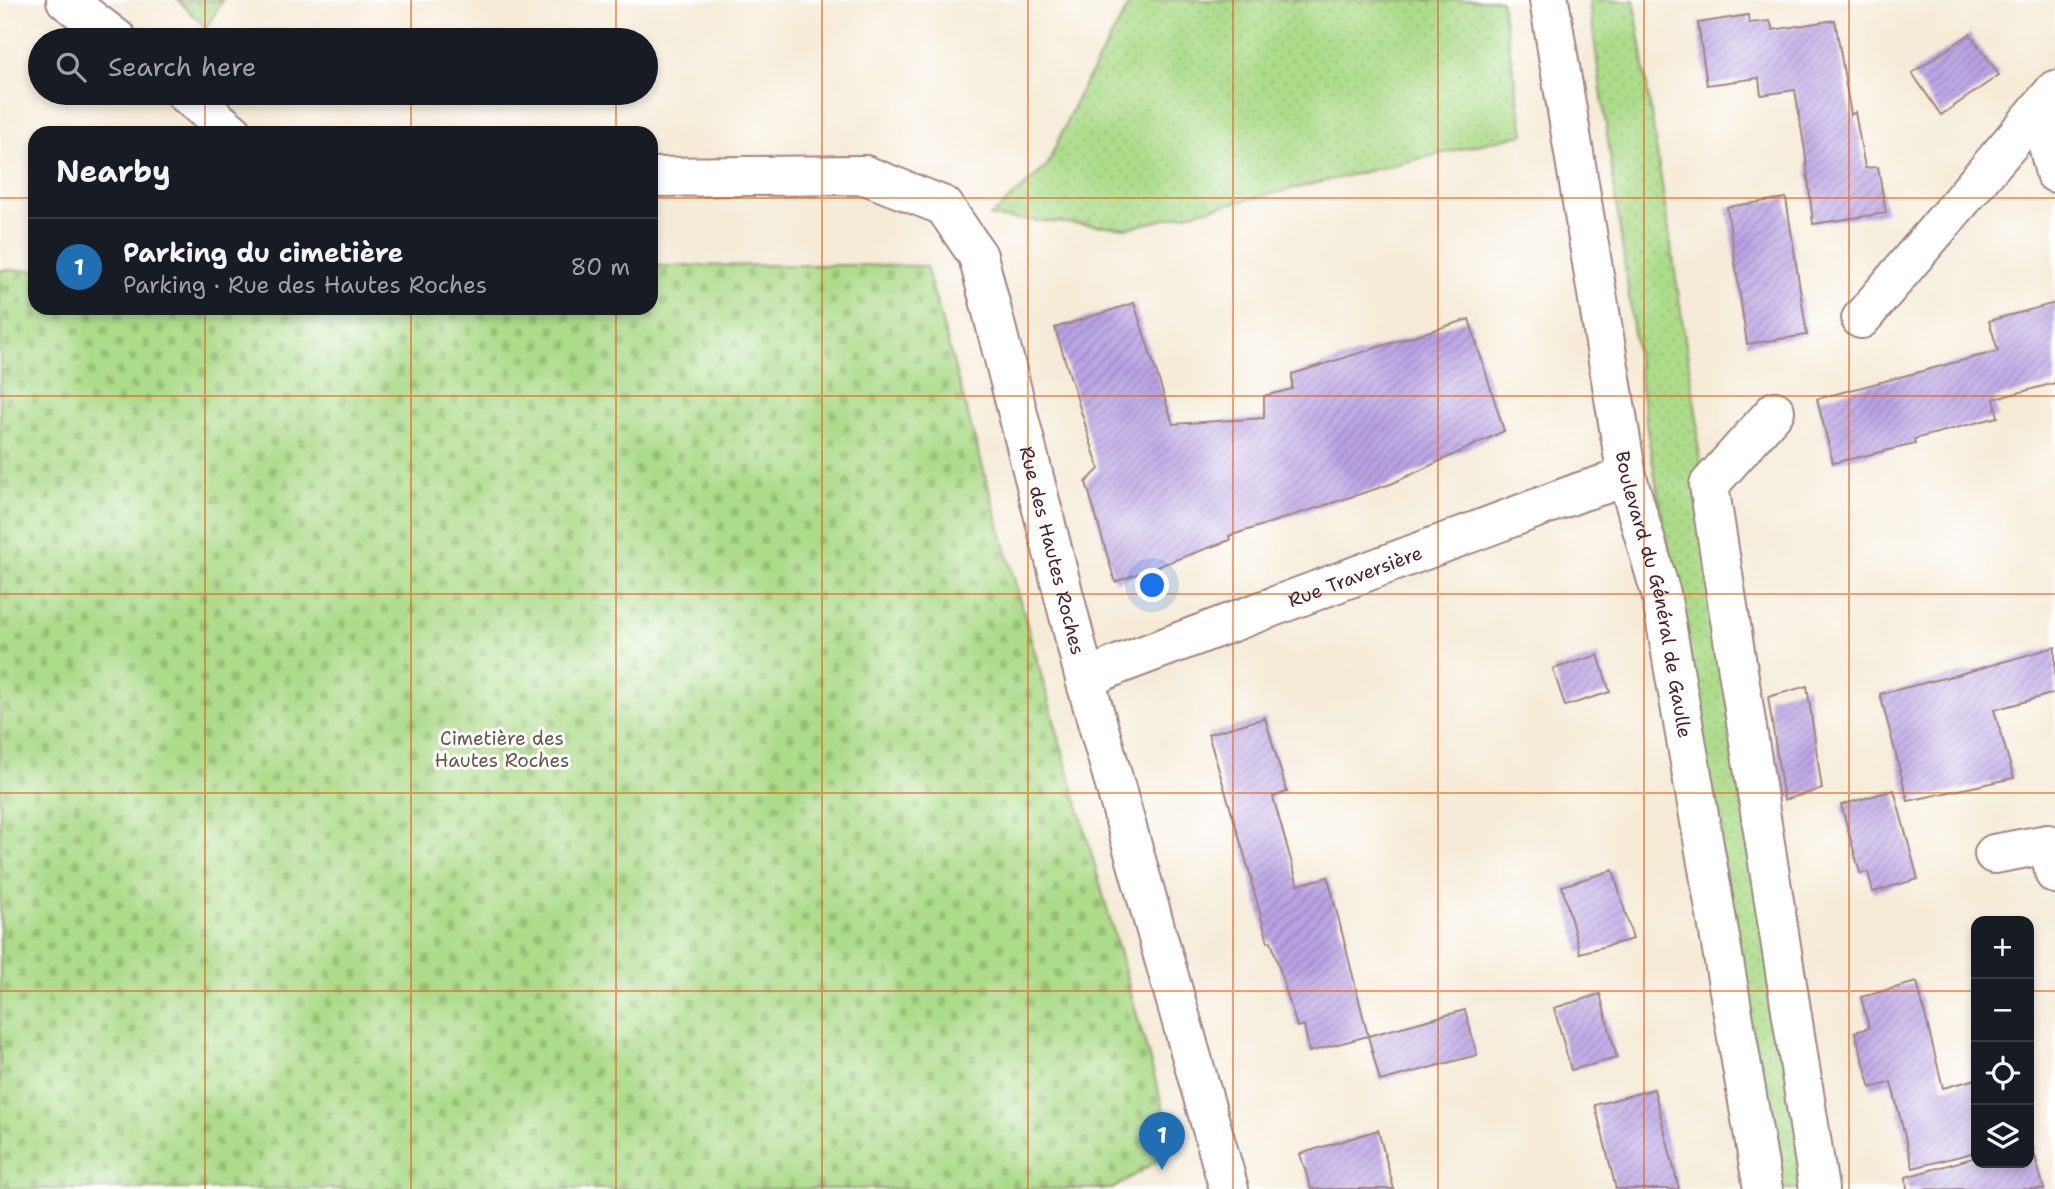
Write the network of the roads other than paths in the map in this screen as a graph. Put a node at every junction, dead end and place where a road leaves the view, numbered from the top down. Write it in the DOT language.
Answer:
graph roads {
  1 [pos="66,0"];
  2 [pos="1549,0"];
  3 [pos="102,28"];
  4 [pos="2047,100"];
  5 [pos="2055,173"];
  6 [pos="658,177"];
  7 [pos="1861,319"];
  8 [pos="1775,411"];
  9 [pos="1627,477"];
  10 [pos="1085,679"];
  11 [pos="1994,854"];
  12 [pos="2055,874"];
  13 [pos="1229,1189"];
  14 [pos="1763,1189"];
  15 [pos="1819,1189"];
  1 -- 3 [label="street"];
  2 -- 9 [label="street, Boulevard du Général de Gaulle"];
  4 -- 5 [label="street"];
  4 -- 7 [label="street"];
  6 -- 10 [label="street, Rue des Hautes Roches"];
  8 -- 15 [label="street"];
  9 -- 10 [label="street, Rue Traversière"];
  9 -- 14 [label="street, Boulevard du Général de Gaulle"];
  10 -- 13 [label="street, Rue des Hautes Roches"];
  11 -- 12 [label="street"];
}
